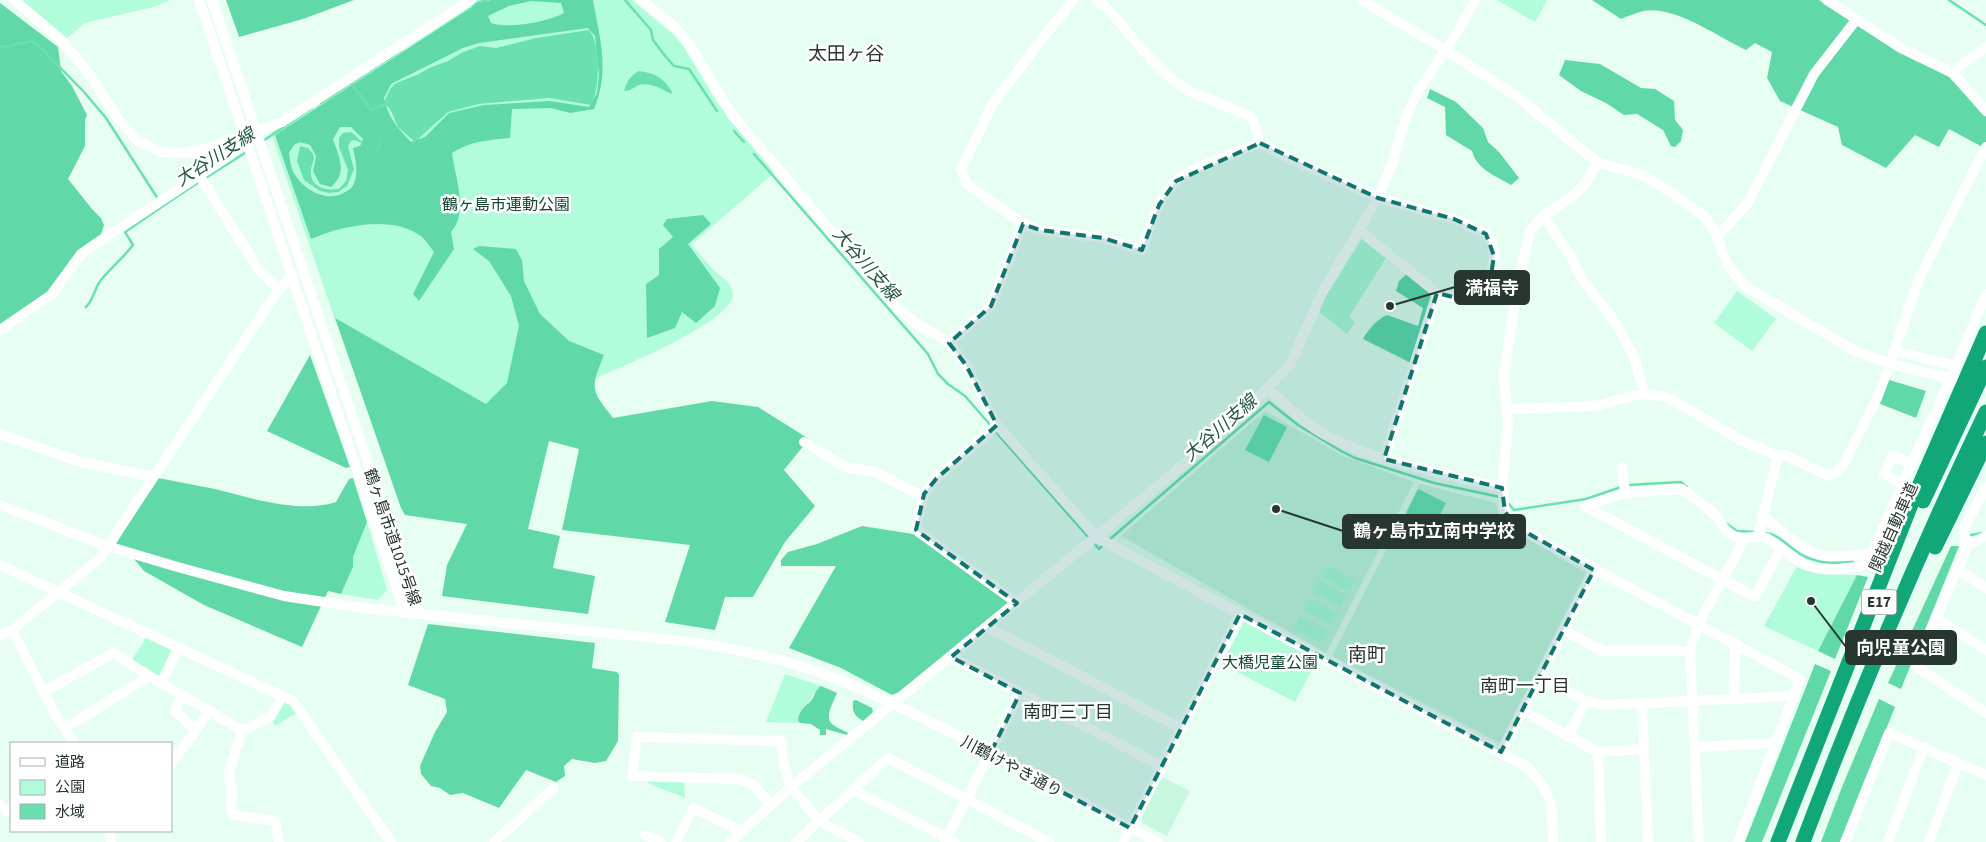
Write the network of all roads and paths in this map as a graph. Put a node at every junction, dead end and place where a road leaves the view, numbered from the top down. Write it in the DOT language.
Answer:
graph roads {
  1 [pos="14,0"];
  2 [pos="199,0"];
  3 [pos="212,0"];
  4 [pos="471,0"];
  5 [pos="641,0"];
  6 [pos="1074,0"];
  7 [pos="1096,0"];
  8 [pos="1361,0"];
  9 [pos="1476,0"];
  10 [pos="1826,0"];
  11 [pos="1856,20"];
  12 [pos="1986,47"];
  13 [pos="1446,50"];
  14 [pos="1952,72"];
  15 [pos="1986,111"];
  16 [pos="256,132"];
  17 [pos="244,136"];
  18 [pos="1260,142"];
  19 [pos="1986,147"];
  20 [pos="230,155"];
  21 [pos="1597,162"];
  22 [pos="199,175"];
  23 [pos="1378,198"];
  24 [pos="1543,216"];
  25 [pos="1023,224"];
  26 [pos="1360,231"];
  27 [pos="1717,237"];
  28 [pos="293,275"];
  29 [pos="1490,282"];
  30 [pos="1517,287"];
  31 [pos="279,289"];
  32 [pos="1437,293"];
  33 [pos="1986,294"];
  34 [pos="0,330"];
  35 [pos="1986,333"];
  36 [pos="949,343"];
  37 [pos="1894,351"];
  38 [pos="1890,364"];
  39 [pos="1956,366"];
  40 [pos="1986,367"];
  41 [pos="1986,387"];
  42 [pos="1268,389"];
  43 [pos="1644,392"];
  44 [pos="1507,408"];
  45 [pos="1986,412"];
  46 [pos="997,425"];
  47 [pos="0,434"];
  48 [pos="804,442"];
  49 [pos="1986,443"];
  50 [pos="1778,456"];
  51 [pos="1384,458"];
  52 [pos="1912,465"];
  53 [pos="1622,467"];
  54 [pos="153,477"];
  55 [pos="1903,484"];
  56 [pos="1986,487"];
  57 [pos="1502,488"];
  58 [pos="1625,493"];
  59 [pos="924,494"];
  60 [pos="0,505"];
  61 [pos="1973,512"];
  62 [pos="1986,512"];
  63 [pos="1762,515"];
  64 [pos="1758,535"];
  65 [pos="1986,536"];
  66 [pos="1745,538"];
  67 [pos="1103,540"];
  68 [pos="107,546"];
  69 [pos="1966,546"];
  70 [pos="1781,548"];
  71 [pos="1871,554"];
  72 [pos="0,564"];
  73 [pos="1958,569"];
  74 [pos="1594,570"];
  75 [pos="1723,580"];
  76 [pos="1986,588"];
  77 [pos="58,592"];
  78 [pos="1017,603"];
  79 [pos="405,613"];
  80 [pos="419,614"];
  81 [pos="1240,614"];
  82 [pos="1936,618"];
  83 [pos="1698,625"];
  84 [pos="987,627"];
  85 [pos="12,630"];
  86 [pos="1563,630"];
  87 [pos="0,635"];
  88 [pos="1735,643"];
  89 [pos="178,648"];
  90 [pos="1986,650"];
  91 [pos="1690,652"];
  92 [pos="951,657"];
  93 [pos="1540,676"];
  94 [pos="148,677"];
  95 [pos="162,684"];
  96 [pos="43,692"];
  97 [pos="1020,693"];
  98 [pos="182,695"];
  99 [pos="1794,696"];
  100 [pos="282,697"];
  101 [pos="1734,700"];
  102 [pos="1586,701"];
  103 [pos="1694,702"];
  104 [pos="1642,703"];
  105 [pos="893,704"];
  106 [pos="210,710"];
  107 [pos="1522,711"];
  108 [pos="1854,711"];
  109 [pos="1986,713"];
  110 [pos="65,728"];
  111 [pos="1181,728"];
  112 [pos="196,730"];
  113 [pos="242,731"];
  114 [pos="1568,736"];
  115 [pos="73,742"];
  116 [pos="1776,743"];
  117 [pos="1695,747"];
  118 [pos="1924,747"];
  119 [pos="1644,749"];
  120 [pos="1501,752"];
  121 [pos="1598,752"];
  122 [pos="990,754"];
  123 [pos="172,763"];
  124 [pos="1958,763"];
  125 [pos="1162,766"];
  126 [pos="1986,775"];
  127 [pos="791,787"];
  128 [pos="554,788"];
  129 [pos="853,790"];
  130 [pos="966,800"];
  131 [pos="770,805"];
  132 [pos="0,806"];
  133 [pos="10,808"];
  134 [pos="819,821"];
  135 [pos="1130,828"];
  136 [pos="741,832"];
  137 [pos="645,835"];
  138 [pos="949,841"];
  139 [pos="1156,841"];
  140 [pos="279,842"];
  141 [pos="391,842"];
  142 [pos="494,842"];
  143 [pos="662,842"];
  144 [pos="676,842"];
  145 [pos="730,842"];
  146 [pos="796,842"];
  147 [pos="859,842"];
  148 [pos="1049,842"];
  149 [pos="1123,842"];
  150 [pos="1553,842"];
  151 [pos="1601,842"];
  152 [pos="1648,842"];
  153 [pos="1699,842"];
  154 [pos="1738,842"];
  155 [pos="1778,842"];
  156 [pos="1783,842"];
  157 [pos="1803,842"];
  158 [pos="1845,842"];
  159 [pos="1888,842"];
  160 [pos="1929,842"];
  1 -- 17 [label="street"];
  2 -- 17 [label="street, 鶴ヶ島市道1015号線"];
  3 -- 16 [label="street, 鶴ヶ島市道1015号線"];
  4 -- 16 [label="street"];
  5 -- 36 [label="street"];
  6 -- 25 [label="street"];
  7 -- 18 [label="street"];
  8 -- 13 [label="street"];
  9 -- 13 [label="street"];
  10 -- 11 [label="street"];
  11 -- 14 [label="street"];
  11 -- 27 [label="street"];
  12 -- 14 [label="street"];
  13 -- 21 [label="street"];
  13 -- 23 [label="street"];
  14 -- 15 [label="street"];
  16 -- 17 [label="street"];
  16 -- 80 [label="street, 鶴ヶ島市道1015号線"];
  17 -- 28 [label="street, 鶴ヶ島市道1015号線"];
  18 -- 23 [label="street"];
  18 -- 25 [label="street"];
  19 -- 37 [label="street"];
  20 -- 22 [label="street"];
  21 -- 24 [label="street"];
  21 -- 27 [label="street"];
  22 -- 31 [label="street"];
  22 -- 34 [label="street"];
  23 -- 26 [label="street"];
  23 -- 29 [label="street"];
  24 -- 30 [label="street"];
  24 -- 43 [label="street"];
  25 -- 36 [label="street"];
  26 -- 32 [label="street"];
  26 -- 42 [label="street"];
  27 -- 38 [label="street"];
  28 -- 31 [label="street"];
  28 -- 79 [label="street, 鶴ヶ島市道1015号線"];
  29 -- 30 [label="street"];
  29 -- 32 [label="street"];
  30 -- 44 [label="street"];
  31 -- 54 [label="street"];
  32 -- 51 [label="street"];
  33 -- 39 [label="street"];
  35 -- 155 [label="highway"];
  36 -- 46 [label="street"];
  37 -- 38 [label="street"];
  37 -- 39 [label="street"];
  38 -- 41 [label="street"];
  38 -- 50 [label="street"];
  39 -- 52 [label="street"];
  40 -- 156 [label="highway, 関越自動車道 / E17"];
  42 -- 51 [label="street"];
  42 -- 67 [label="street"];
  43 -- 44 [label="street"];
  43 -- 50 [label="street"];
  44 -- 57 [label="street"];
  45 -- 108 [label="highway, E17"];
  46 -- 59 [label="street"];
  46 -- 67 [label="street"];
  47 -- 54 [label="street"];
  48 -- 59 [label="street"];
  49 -- 108 [label="highway"];
  50 -- 63 [label="street"];
  51 -- 57 [label="street"];
  52 -- 55 [label="street"];
  52 -- 55 [label="street"];
  53 -- 58 [label="street"];
  54 -- 68 [label="street"];
  55 -- 71 [label="street"];
  56 -- 61 [label="street"];
  57 -- 74 [label="street"];
  58 -- 66 [label="street"];
  58 -- 75 [label="street"];
  59 -- 78 [label="street"];
  60 -- 68 [label="street"];
  61 -- 62 [label="street"];
  61 -- 69 [label="street"];
  63 -- 64 [label="street"];
  63 -- 71 [label="street"];
  64 -- 66 [label="street"];
  64 -- 70 [label="street"];
  65 -- 69 [label="street"];
  66 -- 75 [label="street"];
  67 -- 78 [label="street"];
  67 -- 81 [label="street"];
  68 -- 77 [label="street"];
  68 -- 79 [label="street"];
  69 -- 73 [label="street"];
  70 -- 71 [label="street"];
  70 -- 75 [label="street"];
  72 -- 77 [label="street"];
  73 -- 76 [label="street"];
  73 -- 82 [label="street"];
  74 -- 83 [label="street"];
  74 -- 86 [label="street"];
  75 -- 83 [label="street"];
  77 -- 85 [label="street"];
  77 -- 89 [label="street"];
  78 -- 84 [label="street"];
  79 -- 80 [label="street"];
  80 -- 105 [label="street, 鶴ヶ島市道1015号線"];
  81 -- 111 [label="street"];
  81 -- 120 [label="street"];
  82 -- 90 [label="street"];
  82 -- 109 [label="street"];
  83 -- 88 [label="street"];
  83 -- 91 [label="street"];
  84 -- 92 [label="street"];
  84 -- 111 [label="street"];
  85 -- 87 [label="street"];
  85 -- 96 [label="street"];
  86 -- 91 [label="street"];
  86 -- 93 [label="street"];
  88 -- 99 [label="street"];
  88 -- 101 [label="street"];
  89 -- 95 [label="street"];
  89 -- 100 [label="street"];
  91 -- 103 [label="street"];
  92 -- 97 [label="street"];
  92 -- 105 [label="street"];
  93 -- 102 [label="street"];
  93 -- 107 [label="street"];
  94 -- 95 [label="street"];
  94 -- 96 [label="street"];
  94 -- 110 [label="street"];
  95 -- 98 [label="street"];
  96 -- 110 [label="street"];
  97 -- 122 [label="street"];
  97 -- 125 [label="street"];
  98 -- 106 [label="street"];
  98 -- 112 [label="street"];
  99 -- 101 [label="street"];
  99 -- 116 [label="street"];
  100 -- 113 [label="street"];
  100 -- 141 [label="street"];
  101 -- 103 [label="street"];
  102 -- 104 [label="street"];
  102 -- 114 [label="street"];
  103 -- 104 [label="street"];
  103 -- 117 [label="street"];
  104 -- 119 [label="street"];
  105 -- 122 [label="street, 川鶴けやき通り"];
  105 -- 127 [label="street"];
  106 -- 112 [label="street"];
  106 -- 113 [label="street"];
  107 -- 114 [label="street"];
  107 -- 120 [label="street"];
  108 -- 157 [label="highway, E17"];
  110 -- 115 [label="street"];
  111 -- 125 [label="street"];
  112 -- 123 [label="street"];
  113 -- 140 [label="street"];
  114 -- 121 [label="street"];
  116 -- 117 [label="street"];
  116 -- 154 [label="street"];
  117 -- 153 [label="street"];
  118 -- 124 [label="street"];
  118 -- 158 [label="street"];
  118 -- 159 [label="street"];
  119 -- 121 [label="street"];
  119 -- 152 [label="street"];
  120 -- 150 [label="street"];
  121 -- 151 [label="street"];
  122 -- 130 [label="street"];
  122 -- 135 [label="street, 川鶴けやき通り"];
  124 -- 126 [label="street"];
  124 -- 160 [label="street"];
  125 -- 135 [label="street"];
  127 -- 131 [label="street"];
  127 -- 131 [label="street"];
  127 -- 134 [label="street"];
  128 -- 142 [label="street"];
  129 -- 130 [label="street"];
  129 -- 134 [label="street"];
  129 -- 138 [label="street"];
  130 -- 138 [label="street"];
  130 -- 148 [label="street"];
  131 -- 136 [label="street"];
  132 -- 133 [label="street"];
  134 -- 146 [label="street"];
  134 -- 147 [label="street"];
  135 -- 139 [label="street, 川鶴けやき通り"];
  135 -- 149 [label="street"];
  136 -- 144 [label="street"];
  136 -- 145 [label="street"];
  137 -- 143 [label="street"];
}
